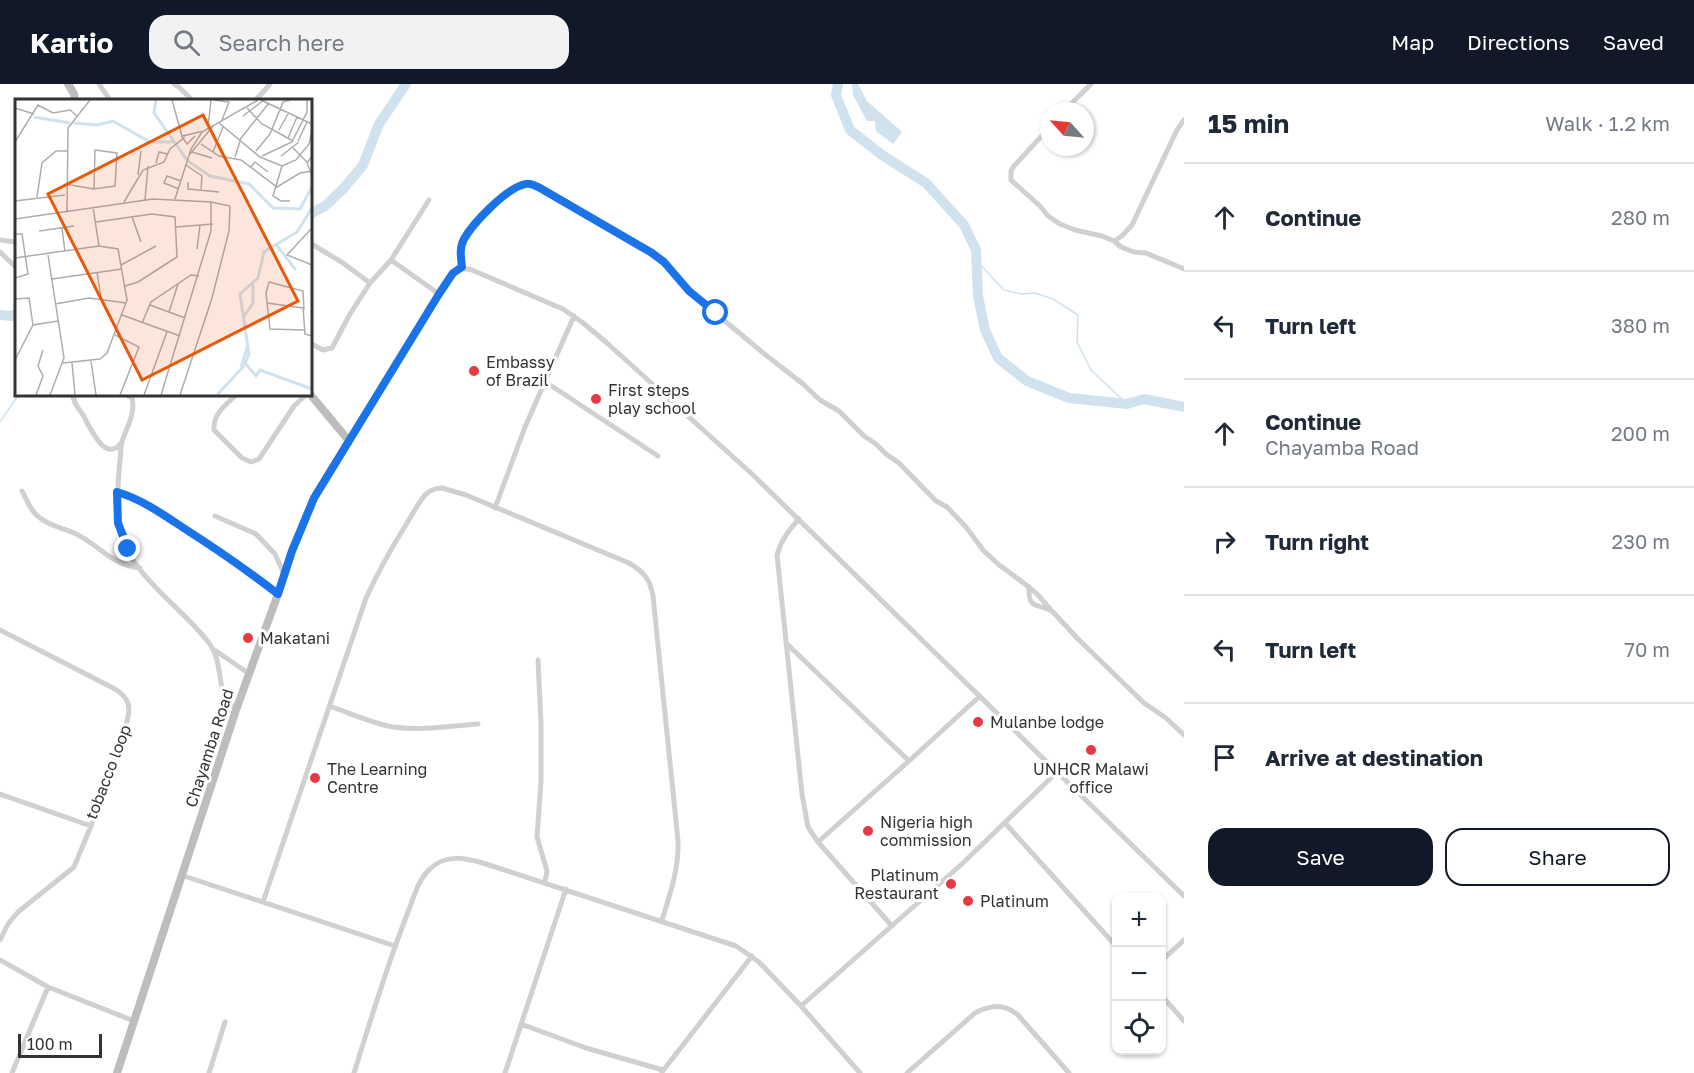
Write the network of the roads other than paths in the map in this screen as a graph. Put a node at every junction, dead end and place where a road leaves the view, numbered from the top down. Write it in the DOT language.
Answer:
graph roads {
  1 [pos="68,84"];
  2 [pos="75,84"];
  3 [pos="99,84"];
  4 [pos="174,84"];
  5 [pos="270,84"];
  6 [pos="1091,84"];
  7 [pos="74,97"];
  8 [pos="109,99"];
  9 [pos="191,99"];
  10 [pos="257,99"];
  11 [pos="1073,102"];
  12 [pos="1184,120"];
  13 [pos="1040,138"];
  14 [pos="429,200"];
  15 [pos="0,240"];
  16 [pos="1114,241"];
  17 [pos="15,242"];
  18 [pos="312,244"];
  19 [pos="0,252"];
  20 [pos="391,260"];
  21 [pos="15,266"];
  22 [pos="462,267"];
  23 [pos="1184,269"];
  24 [pos="370,283"];
  25 [pos="439,294"];
  26 [pos="574,315"];
  27 [pos="312,345"];
  28 [pos="544,381"];
  29 [pos="73,396"];
  30 [pos="128,396"];
  31 [pos="235,396"];
  32 [pos="306,396"];
  33 [pos="310,396"];
  34 [pos="349,441"];
  35 [pos="122,442"];
  36 [pos="658,456"];
  37 [pos="22,491"];
  38 [pos="117,492"];
  39 [pos="495,508"];
  40 [pos="215,516"];
  41 [pos="799,519"];
  42 [pos="140,568"];
  43 [pos="284,575"];
  44 [pos="1029,587"];
  45 [pos="278,594"];
  46 [pos="1050,609"];
  47 [pos="0,630"];
  48 [pos="786,643"];
  49 [pos="214,650"];
  50 [pos="538,660"];
  51 [pos="248,674"];
  52 [pos="980,696"];
  53 [pos="329,706"];
  54 [pos="236,710"];
  55 [pos="478,724"];
  56 [pos="1184,735"];
  57 [pos="909,761"];
  58 [pos="1057,772"];
  59 [pos="0,794"];
  60 [pos="1005,823"];
  61 [pos="90,826"];
  62 [pos="818,842"];
  63 [pos="181,875"];
  64 [pos="545,882"];
  65 [pos="566,889"];
  66 [pos="1184,896"];
  67 [pos="263,902"];
  68 [pos="662,920"];
  69 [pos="892,926"];
  70 [pos="0,940"];
  71 [pos="1184,940"];
  72 [pos="1112,942"];
  73 [pos="394,946"];
  74 [pos="752,956"];
  75 [pos="1166,956"];
  76 [pos="0,960"];
  77 [pos="48,987"];
  78 [pos="1166,1001"];
  79 [pos="801,1006"];
  80 [pos="134,1021"];
  81 [pos="1184,1021"];
  82 [pos="225,1022"];
  83 [pos="521,1024"];
  84 [pos="662,1072"];
  85 [pos="12,1073"];
  86 [pos="117,1073"];
  87 [pos="209,1073"];
  88 [pos="354,1073"];
  89 [pos="505,1073"];
  90 [pos="860,1073"];
  91 [pos="907,1073"];
  92 [pos="1069,1073"];
  1 -- 7 [label="street"];
  2 -- 7 [label="street"];
  3 -- 8 [label="street"];
  4 -- 9 [label="street"];
  5 -- 10 [label="street"];
  6 -- 11 [label="street"];
  12 -- 16 [label="street"];
  13 -- 16 [label="street"];
  14 -- 20 [label="street"];
  15 -- 17 [label="street"];
  16 -- 23 [label="street"];
  18 -- 24 [label="street"];
  19 -- 21 [label="street"];
  20 -- 24 [label="street"];
  20 -- 25 [label="street"];
  22 -- 25 [label="street"];
  22 -- 26 [label="street"];
  22 -- 44 [label="street"];
  24 -- 27 [label="street"];
  25 -- 34 [label="street"];
  26 -- 28 [label="street"];
  26 -- 41 [label="street"];
  28 -- 36 [label="street"];
  28 -- 39 [label="street"];
  29 -- 35 [label="street"];
  30 -- 35 [label="street"];
  31 -- 32 [label="street"];
  33 -- 34 [label="street"];
  34 -- 43 [label="street, Chayamba Road"];
  35 -- 38 [label="street"];
  37 -- 42 [label="street"];
  38 -- 42 [label="street"];
  38 -- 45 [label="street"];
  39 -- 53 [label="street"];
  39 -- 68 [label="street"];
  40 -- 43 [label="street"];
  41 -- 48 [label="street"];
  41 -- 52 [label="street"];
  42 -- 49 [label="street"];
  43 -- 45 [label="street, Chayamba Road"];
  44 -- 46 [label="street"];
  44 -- 46 [label="street"];
  45 -- 51 [label="street, Chayamba Road"];
  46 -- 56 [label="street"];
  47 -- 61 [label="street, tobacco loop"];
  48 -- 57 [label="street"];
  48 -- 62 [label="street"];
  49 -- 51 [label="street"];
  49 -- 54 [label="street"];
  50 -- 64 [label="street"];
  51 -- 54 [label="street, Chayamba Road"];
  52 -- 57 [label="street"];
  52 -- 58 [label="street"];
  53 -- 55 [label="street"];
  53 -- 67 [label="street"];
  54 -- 63 [label="street, Chayamba Road"];
  57 -- 62 [label="street"];
  58 -- 60 [label="street"];
  58 -- 66 [label="street"];
  59 -- 61 [label="street, tobacco loop"];
  60 -- 69 [label="street"];
  60 -- 72 [label="street"];
  61 -- 70 [label="street"];
  62 -- 69 [label="street"];
  63 -- 67 [label="street"];
  63 -- 80 [label="street, Chayamba Road"];
  64 -- 65 [label="street"];
  64 -- 73 [label="street"];
  65 -- 68 [label="street"];
  65 -- 83 [label="street"];
  67 -- 73 [label="street"];
  68 -- 74 [label="street"];
  69 -- 79 [label="street"];
  71 -- 75 [label="street"];
  73 -- 88 [label="street"];
  74 -- 79 [label="street"];
  74 -- 84 [label="street"];
  76 -- 77 [label="street"];
  77 -- 80 [label="street"];
  77 -- 85 [label="street"];
  78 -- 81 [label="street"];
  79 -- 90 [label="street"];
  80 -- 86 [label="street, Chayamba Road"];
  82 -- 87 [label="street"];
  83 -- 84 [label="street"];
  83 -- 89 [label="street"];
  91 -- 92 [label="street"];
}
